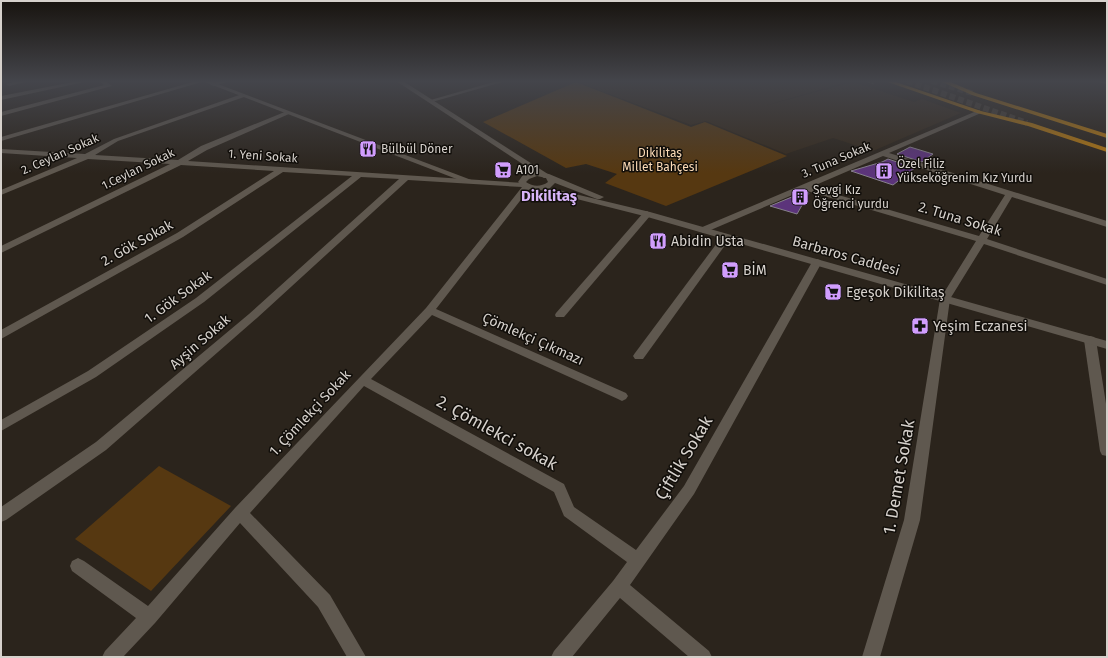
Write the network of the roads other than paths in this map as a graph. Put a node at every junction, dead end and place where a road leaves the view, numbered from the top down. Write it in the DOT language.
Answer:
graph roads {
  1 [pos="96,112"];
  2 [pos="197,112"];
  3 [pos="284,112"];
  4 [pos="447,112"];
  5 [pos="979,112"];
  6 [pos="1030,112"];
  7 [pos="287,113"];
  8 [pos="1107,136"];
  9 [pos="1,139"];
  10 [pos="1107,150"];
  11 [pos="1,151"];
  12 [pos="882,153"];
  13 [pos="86,157"];
  14 [pos="179,162"];
  15 [pos="282,169"];
  16 [pos="360,174"];
  17 [pos="406,177"];
  18 [pos="549,177"];
  19 [pos="470,181"];
  20 [pos="525,186"];
  21 [pos="804,187"];
  22 [pos="541,188"];
  23 [pos="1,193"];
  24 [pos="1010,194"];
  25 [pos="647,214"];
  26 [pos="1107,224"];
  27 [pos="703,230"];
  28 [pos="726,237"];
  29 [pos="982,240"];
  30 [pos="1,250"];
  31 [pos="817,262"];
  32 [pos="1107,282"];
  33 [pos="945,299"];
  34 [pos="430,310"];
  35 [pos="560,316"];
  36 [pos="1,335"];
  37 [pos="1090,340"];
  38 [pos="1107,345"];
  39 [pos="639,356"];
  40 [pos="363,380"];
  41 [pos="622,396"];
  42 [pos="1,426"];
  43 [pos="1107,451"];
  44 [pos="240,513"];
  45 [pos="1,514"];
  46 [pos="638,560"];
  47 [pos="78,566"];
  48 [pos="619,587"];
  49 [pos="149,617"];
  50 [pos="111,657"];
  51 [pos="357,657"];
  52 [pos="560,657"];
  53 [pos="703,657"];
  54 [pos="871,657"];
  1 -- 9 [label="street"];
  2 -- 13 [label="street, 2. Ceylan Sokak"];
  3 -- 7 [label="street"];
  4 -- 18 [label="street"];
  5 -- 10 [label="highway"];
  5 -- 12 [label="street, 3. Tuna Sokak"];
  6 -- 8 [label="highway"];
  7 -- 14 [label="street, 1.Ceylan Sokak"];
  7 -- 19 [label="street"];
  11 -- 13 [label="street, 1. Yeni Sokak"];
  12 -- 21 [label="street, 3. Tuna Sokak"];
  12 -- 24 [label="street"];
  13 -- 14 [label="street, 1. Yeni Sokak"];
  13 -- 23 [label="street, 2. Ceylan Sokak"];
  14 -- 15 [label="street, 1. Yeni Sokak"];
  14 -- 30 [label="street, 1.Ceylan Sokak"];
  15 -- 16 [label="street, 1. Yeni Sokak"];
  15 -- 36 [label="street, 2. Gök Sokak"];
  16 -- 17 [label="street, 1. Yeni Sokak"];
  16 -- 42 [label="street, 1. Gök Sokak"];
  17 -- 19 [label="street, 1. Yeni Sokak"];
  17 -- 45 [label="street, Ayşin Sokak"];
  18 -- 20 [label="street, 1. Çömlekçi Sokak"];
  18 -- 22 [label="street"];
  18 -- 25 [label="street"];
  19 -- 20 [label="street, 1. Yeni Sokak"];
  20 -- 22 [label="street, 1. Yeni Sokak"];
  20 -- 34 [label="street, 1. Çömlekçi Sokak"];
  21 -- 27 [label="street, 3. Tuna Sokak"];
  21 -- 29 [label="street, 2. Tuna Sokak"];
  22 -- 25 [label="street, 1. Yeni Sokak"];
  24 -- 26 [label="street"];
  24 -- 29 [label="street"];
  25 -- 27 [label="street, Barbaros Caddesi"];
  25 -- 35 [label="street"];
  27 -- 28 [label="street, Barbaros Caddesi"];
  28 -- 31 [label="street, Barbaros Caddesi"];
  28 -- 39 [label="street"];
  29 -- 32 [label="street, 2. Tuna Sokak"];
  29 -- 33 [label="street"];
  31 -- 33 [label="street, Barbaros Caddesi"];
  31 -- 46 [label="street, Çiftlik Sokak"];
  33 -- 37 [label="street, Barbaros Caddesi"];
  33 -- 54 [label="street, 1. Demet Sokak"];
  34 -- 40 [label="street, 1. Çömlekçi Sokak"];
  34 -- 41 [label="street, Çömlekçi Çıkmazı"];
  37 -- 38 [label="street, Barbaros Caddesi"];
  37 -- 43 [label="street"];
  40 -- 44 [label="street, 1. Çömlekçi Sokak"];
  40 -- 46 [label="street, 2. Çömlekci sokak"];
  44 -- 49 [label="street, 1. Çömlekçi Sokak"];
  44 -- 51 [label="street"];
  46 -- 48 [label="street, Çiftlik Sokak"];
  47 -- 49 [label="street"];
  48 -- 52 [label="street, Çiftlik Sokak"];
  48 -- 53 [label="street"];
  49 -- 50 [label="street, 1. Çömlekçi Sokak"];
}
